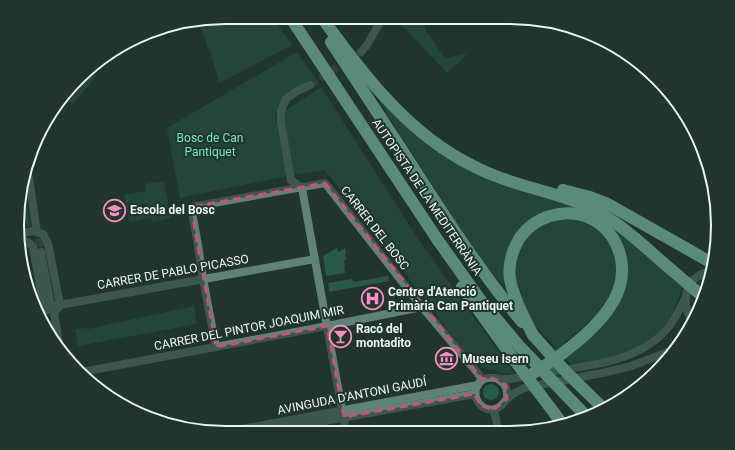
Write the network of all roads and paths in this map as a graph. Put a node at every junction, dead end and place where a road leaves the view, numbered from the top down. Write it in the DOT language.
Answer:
graph roads {
  1 [pos="295,24"];
  2 [pos="319,24"];
  3 [pos="325,24"];
  4 [pos="379,24"];
  5 [pos="335,42"];
  6 [pos="361,52"];
  7 [pos="326,71"];
  8 [pos="310,85"];
  9 [pos="30,178"];
  10 [pos="512,182"];
  11 [pos="302,188"];
  12 [pos="36,226"];
  13 [pos="24,233"];
  14 [pos="25,242"];
  15 [pos="41,252"];
  16 [pos="314,259"];
  17 [pos="708,260"];
  18 [pos="705,273"];
  19 [pos="203,279"];
  20 [pos="699,293"];
  21 [pos="686,297"];
  22 [pos="422,307"];
  23 [pos="49,308"];
  24 [pos="689,316"];
  25 [pos="326,326"];
  26 [pos="56,334"];
  27 [pos="533,335"];
  28 [pos="216,347"];
  29 [pos="664,354"];
  30 [pos="87,371"];
  31 [pos="532,374"];
  32 [pos="498,379"];
  33 [pos="479,383"];
  34 [pos="475,394"];
  35 [pos="507,399"];
  36 [pos="600,405"];
  37 [pos="493,410"];
  38 [pos="583,412"];
  39 [pos="343,414"];
  40 [pos="559,420"];
  41 [pos="264,426"];
  42 [pos="290,426"];
  43 [pos="345,426"];
  44 [pos="497,426"];
  1 -- 7 [label="highway, AUTOPISTA DE LA MEDITERRÀNIA"];
  2 -- 5 [label="highway, AUTOPISTA DE LA MEDITERRÀNIA"];
  3 -- 5 [label="highway"];
  4 -- 6 [label="street"];
  5 -- 10 [label="highway"];
  5 -- 27 [label="highway, AUTOPISTA DE LA MEDITERRÀNIA"];
  7 -- 38 [label="highway, AUTOPISTA DE LA MEDITERRÀNIA, bridge"];
  7 -- 40 [label="highway, bridge"];
  8 -- 11 [label="street"];
  9 -- 12 [label="street"];
  10 -- 17 [label="highway"];
  10 -- 20 [label="highway, bridge"];
  11 -- 16 [label="street"];
  11 -- 19 [label="street"];
  11 -- 22 [label="street, CARRER DEL BOSC"];
  13 -- 23 [label="street"];
  14 -- 23 [label="street"];
  15 -- 23 [label="street"];
  16 -- 19 [label="street, CARRER DE PABLO PICASSO"];
  16 -- 25 [label="street"];
  18 -- 21 [label="street"];
  19 -- 23 [label="street, CARRER DE PABLO PICASSO"];
  19 -- 28 [label="street"];
  21 -- 24 [label="street"];
  21 -- 31 [label="street"];
  22 -- 25 [label="street, CARRER DEL PINTOR JOAQUIM MIR"];
  22 -- 33 [label="street, CARRER DEL BOSC"];
  23 -- 26 [label="street"];
  25 -- 28 [label="street, CARRER DEL PINTOR JOAQUIM MIR"];
  25 -- 39 [label="street"];
  27 -- 31 [label="highway"];
  27 -- 36 [label="highway, AUTOPISTA DE LA MEDITERRÀNIA, bridge"];
  28 -- 30 [label="street, CARRER DEL PINTOR JOAQUIM MIR"];
  29 -- 35 [label="street"];
  31 -- 32 [label="street"];
  32 -- 33 [label="street"];
  32 -- 35 [label="street"];
  33 -- 34 [label="street"];
  33 -- 39 [label="street, AVINGUDA D'ANTONI GAUDÍ"];
  34 -- 37 [label="street"];
  34 -- 39 [label="street, AVINGUDA D'ANTONI GAUDÍ"];
  35 -- 37 [label="street"];
  37 -- 44 [label="street"];
  39 -- 41 [label="street, AVINGUDA D'ANTONI GAUDÍ"];
  39 -- 42 [label="street, AVINGUDA D'ANTONI GAUDÍ"];
  39 -- 43 [label="street"];
}
